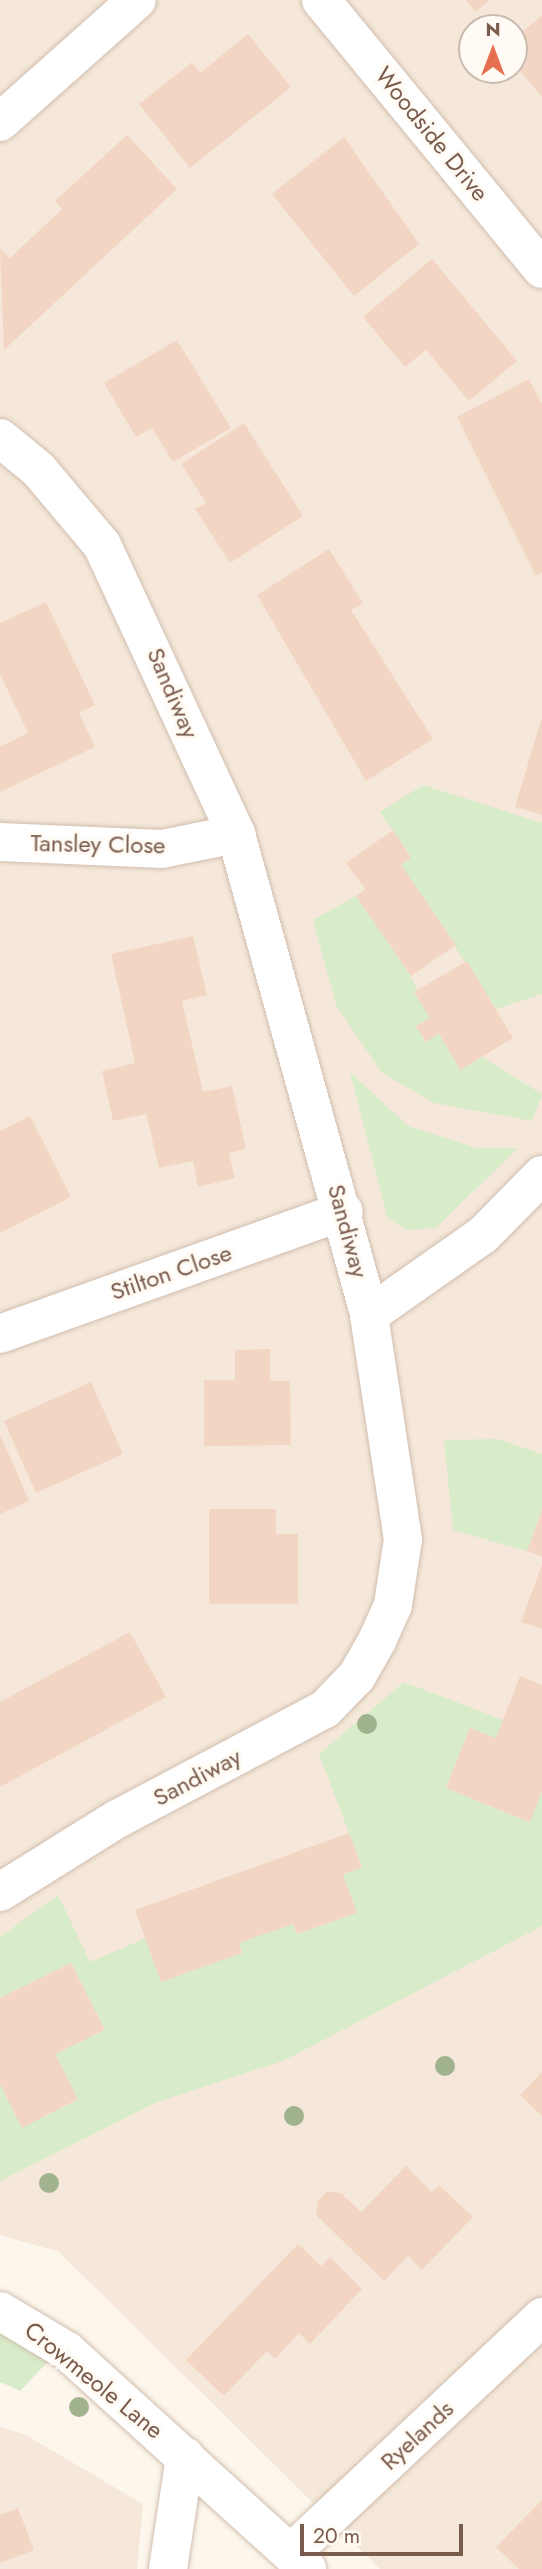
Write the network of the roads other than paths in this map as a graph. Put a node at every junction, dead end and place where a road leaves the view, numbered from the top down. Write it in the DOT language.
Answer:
graph roads {
  1 [pos="137,0"];
  2 [pos="321,0"];
  3 [pos="0,122"];
  4 [pos="542,269"];
  5 [pos="0,438"];
  6 [pos="236,834"];
  7 [pos="0,842"];
  8 [pos="542,1175"];
  9 [pos="344,1211"];
  10 [pos="369,1315"];
  11 [pos="0,1335"];
  12 [pos="0,1892"];
  13 [pos="0,2311"];
  14 [pos="542,2317"];
  15 [pos="185,2456"];
  16 [pos="299,2561"];
  17 [pos="168,2569"];
  1 -- 3 [label="street"];
  2 -- 4 [label="street, Woodside Drive"];
  5 -- 6 [label="street, Sandiway"];
  6 -- 7 [label="street, Tansley Close"];
  6 -- 9 [label="street, Sandiway"];
  8 -- 10 [label="street"];
  9 -- 10 [label="street, Sandiway"];
  9 -- 11 [label="street, Stilton Close"];
  10 -- 12 [label="street, Sandiway"];
  13 -- 15 [label="street, Crowmeole Lane"];
  14 -- 16 [label="street, Ryelands"];
  15 -- 16 [label="street, Crowmeole Lane"];
  15 -- 17 [label="street, Crowmeole Lane"];
}
